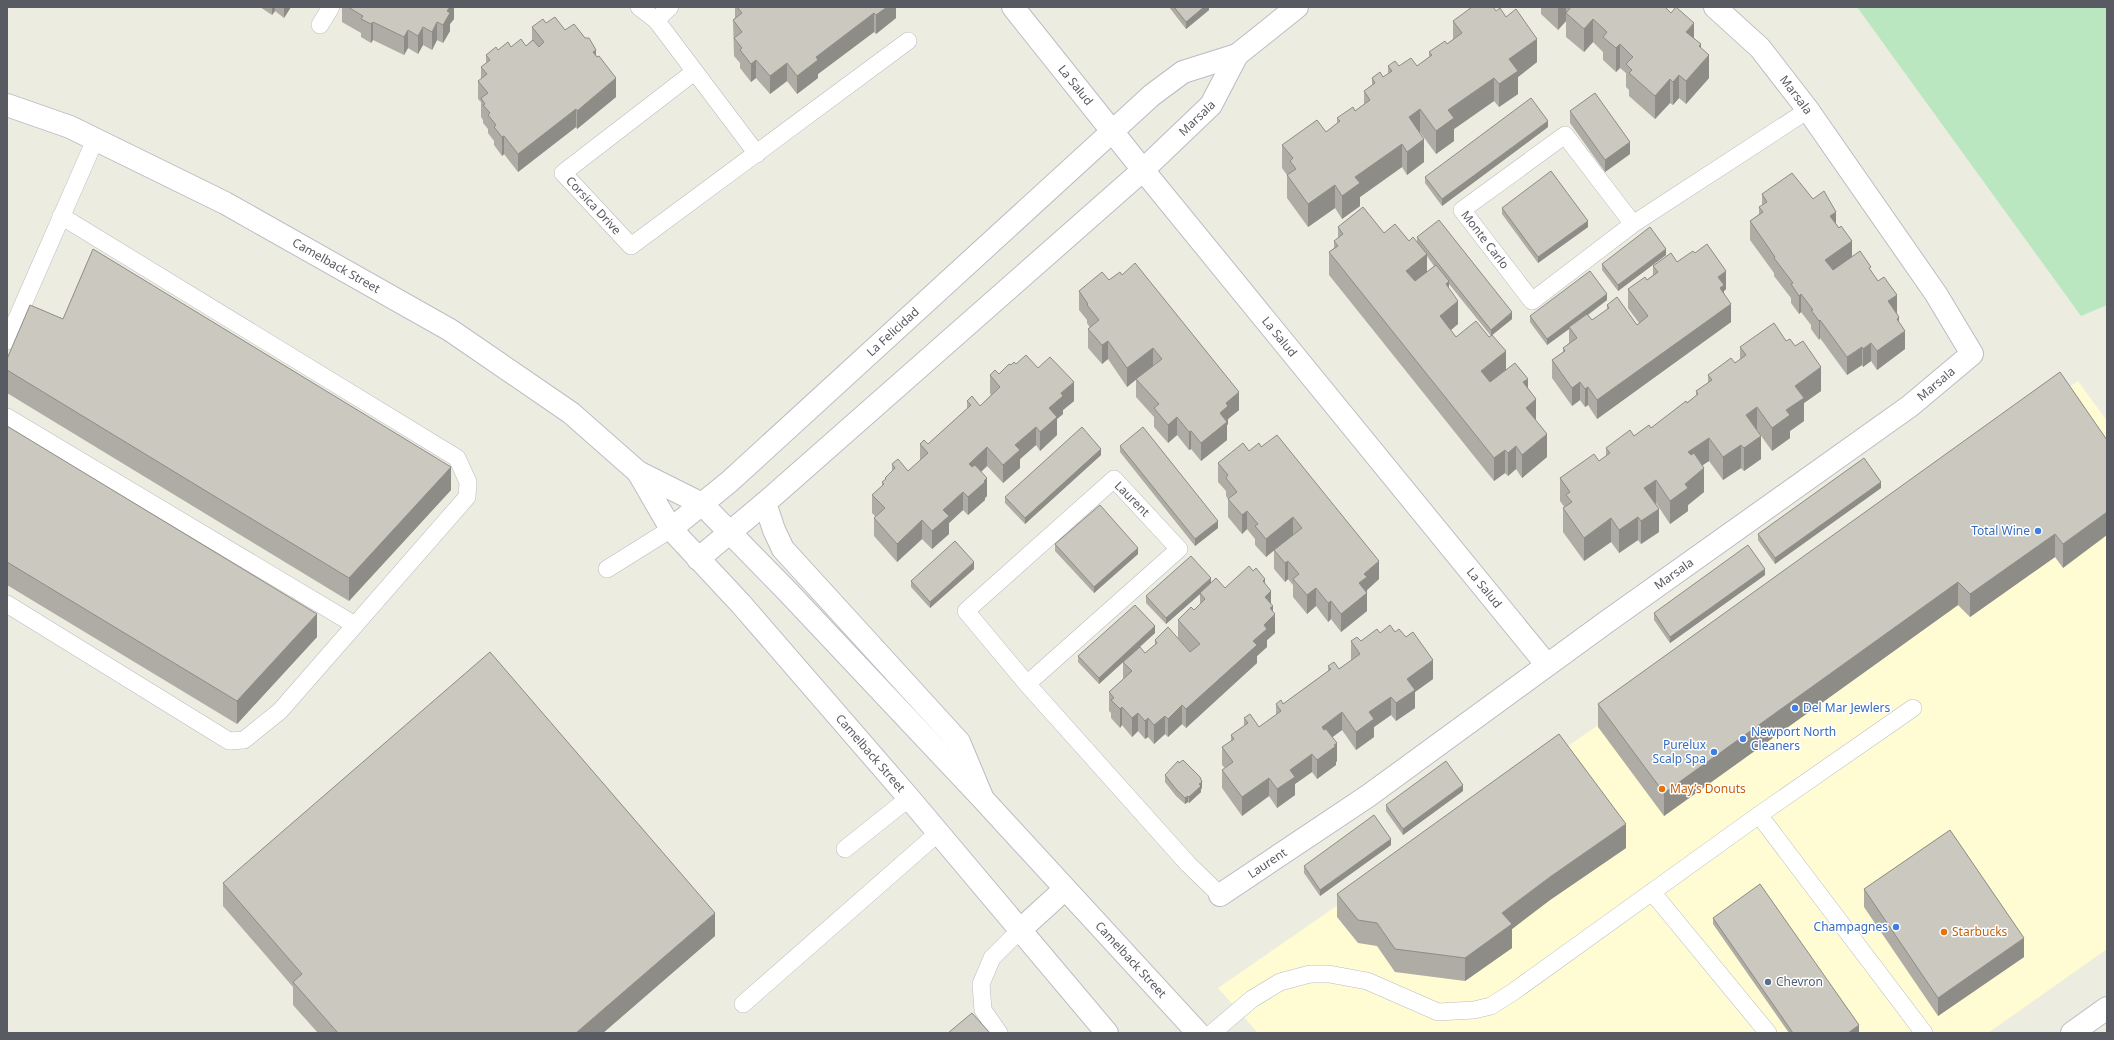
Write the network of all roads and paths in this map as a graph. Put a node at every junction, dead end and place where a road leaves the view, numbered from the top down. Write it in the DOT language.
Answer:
graph roads {
  1 [pos="331,7"];
  2 [pos="639,7"];
  3 [pos="670,7"];
  4 [pos="1012,7"];
  5 [pos="1297,7"];
  6 [pos="1715,7"];
  7 [pos="656,20"];
  8 [pos="320,25"];
  9 [pos="908,41"];
  10 [pos="1237,55"];
  11 [pos="694,72"];
  12 [pos="7,105"];
  13 [pos="1808,110"];
  14 [pos="1112,131"];
  15 [pos="95,140"];
  16 [pos="757,154"];
  17 [pos="1143,170"];
  18 [pos="61,216"];
  19 [pos="1633,224"];
  20 [pos="7,341"];
  21 [pos="7,417"];
  22 [pos="638,472"];
  23 [pos="765,503"];
  24 [pos="702,504"];
  25 [pos="671,528"];
  26 [pos="729,532"];
  27 [pos="698,559"];
  28 [pos="607,569"];
  29 [pos="7,604"];
  30 [pos="355,625"];
  31 [pos="1547,665"];
  32 [pos="1027,684"];
  33 [pos="1913,708"];
  34 [pos="909,798"];
  35 [pos="982,798"];
  36 [pos="1759,814"];
  37 [pos="938,833"];
  38 [pos="845,849"];
  39 [pos="1065,889"];
  40 [pos="1652,892"];
  41 [pos="1220,895"];
  42 [pos="1021,929"];
  43 [pos="743,1004"];
  44 [pos="2107,1008"];
  45 [pos="999,1033"];
  46 [pos="1108,1033"];
  47 [pos="1198,1033"];
  48 [pos="1212,1033"];
  49 [pos="1768,1033"];
  50 [pos="1924,1033"];
  51 [pos="2072,1033"];
  1 -- 8 [label="lane"];
  2 -- 7 [label="lane"];
  3 -- 7 [label="lane"];
  4 -- 14 [label="street, La Salud"];
  5 -- 10 [label="street, Marsala"];
  6 -- 13 [label="street, Marsala"];
  7 -- 11 [label="lane"];
  9 -- 16 [label="lane, Corsica Drive"];
  10 -- 14 [label="street, Marsala"];
  10 -- 17 [label="street, Marsala"];
  11 -- 16 [label="lane"];
  11 -- 16 [label="lane, Corsica Drive"];
  12 -- 15 [label="street, Camelback Street"];
  13 -- 19 [label="lane, Monte Carlo"];
  13 -- 31 [label="street, Marsala"];
  14 -- 17 [label="street, La Salud"];
  14 -- 24 [label="street, La Felicidad"];
  15 -- 18 [label="lane"];
  15 -- 22 [label="street, Camelback Street"];
  17 -- 23 [label="street"];
  17 -- 31 [label="street, La Salud"];
  18 -- 20 [label="lane"];
  18 -- 30 [label="lane"];
  19 -- 19 [label="lane, Monte Carlo"];
  21 -- 30 [label="lane"];
  22 -- 24 [label="street, Camelback Street"];
  22 -- 25 [label="street, Camelback Street"];
  23 -- 26 [label="street"];
  23 -- 35 [label="street, Camelback Street"];
  24 -- 25 [label="street, La Felicidad"];
  24 -- 26 [label="street, Camelback Street"];
  25 -- 27 [label="street, Camelback Street"];
  25 -- 28 [label="lane"];
  26 -- 27 [label="street"];
  26 -- 35 [label="street, Camelback Street"];
  27 -- 34 [label="street, Camelback Street"];
  29 -- 30 [label="lane"];
  31 -- 41 [label="street, Laurent"];
  32 -- 32 [label="lane, Laurent"];
  32 -- 41 [label="lane, Laurent"];
  33 -- 36 [label="lane"];
  34 -- 37 [label="street, Camelback Street"];
  34 -- 38 [label="lane"];
  35 -- 39 [label="street, Camelback Street"];
  36 -- 40 [label="lane"];
  36 -- 50 [label="lane"];
  37 -- 42 [label="street, Camelback Street"];
  37 -- 43 [label="lane"];
  39 -- 42 [label="street"];
  39 -- 47 [label="street, Camelback Street"];
  40 -- 48 [label="lane"];
  40 -- 49 [label="lane"];
  42 -- 45 [label="lane"];
  42 -- 46 [label="street, Camelback Street"];
  44 -- 51 [label="street"];
}
